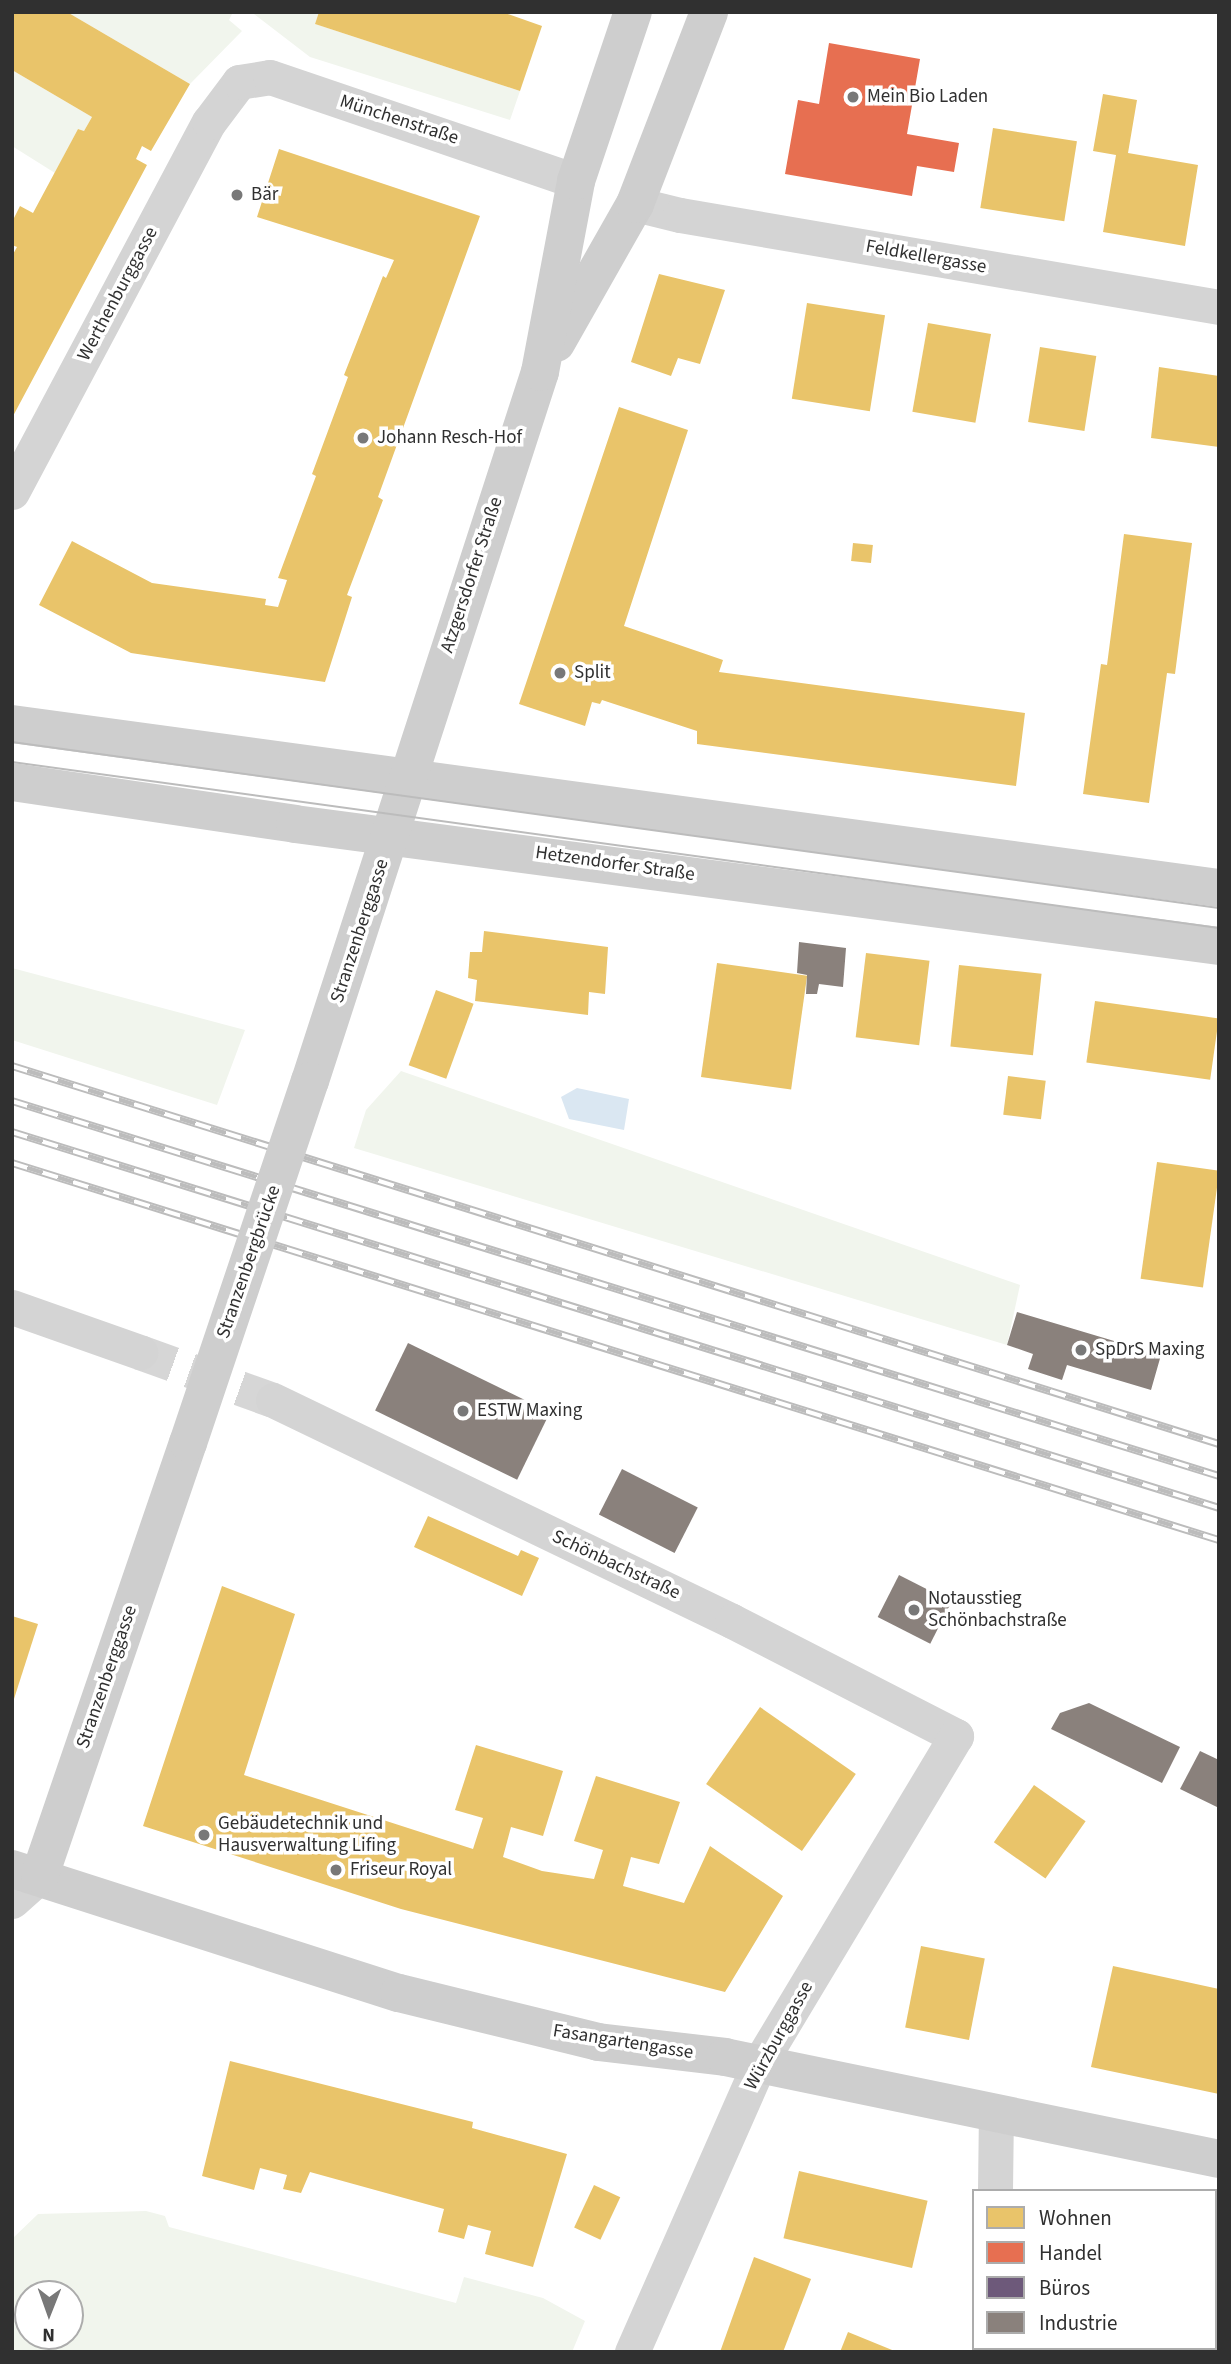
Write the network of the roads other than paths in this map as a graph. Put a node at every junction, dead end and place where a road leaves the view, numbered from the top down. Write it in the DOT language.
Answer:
graph roads {
  1 [pos="632,12"];
  2 [pos="709,12"];
  3 [pos="225,96"];
  4 [pos="576,181"];
  5 [pos="635,204"];
  6 [pos="1219,307"];
  7 [pos="540,372"];
  8 [pos="12,492"];
  9 [pos="12,724"];
  10 [pos="405,779"];
  11 [pos="12,782"];
  12 [pos="391,836"];
  13 [pos="1219,888"];
  14 [pos="1219,946"];
  15 [pos="310,1082"];
  16 [pos="12,1307"];
  17 [pos="140,1352"];
  18 [pos="273,1400"];
  19 [pos="188,1443"];
  20 [pos="956,1736"];
  21 [pos="19,1874"];
  22 [pos="759,2064"];
  23 [pos="996,2114"];
  24 [pos="1219,2159"];
  25 [pos="995,2189"];
  26 [pos="632,2352"];
  1 -- 4 [label="main road, Atzgersdorfer Straße"];
  2 -- 5 [label="main road, Atzgersdorfer Straße"];
  3 -- 4 [label="street, Münchenstraße"];
  3 -- 8 [label="street, Werthenburggasse"];
  4 -- 7 [label="main road, Atzgersdorfer Straße"];
  5 -- 6 [label="street, Feldkellergasse"];
  5 -- 7 [label="main road, Atzgersdorfer Straße"];
  7 -- 10 [label="main road, Atzgersdorfer Straße"];
  9 -- 10 [label="main road"];
  10 -- 12 [label="main road, Stranzenberggasse"];
  10 -- 13 [label="main road"];
  11 -- 12 [label="main road, Hetzendorfer Straße"];
  12 -- 14 [label="main road, Hetzendorfer Straße"];
  12 -- 15 [label="main road, Stranzenberggasse"];
  15 -- 19 [label="main road, Stranzenbergbrücke, bridge"];
  16 -- 17 [label="street"];
  18 -- 20 [label="street, Schönbachstraße"];
  19 -- 21 [label="main road, Stranzenberggasse"];
  20 -- 22 [label="street, Würzburggasse"];
  21 -- 22 [label="main road, Fasangartengasse"];
  22 -- 23 [label="main road, Fasangartengasse"];
  22 -- 26 [label="street, Würzburggasse"];
  23 -- 24 [label="main road, Fasangartengasse"];
  23 -- 25 [label="street"];
}
